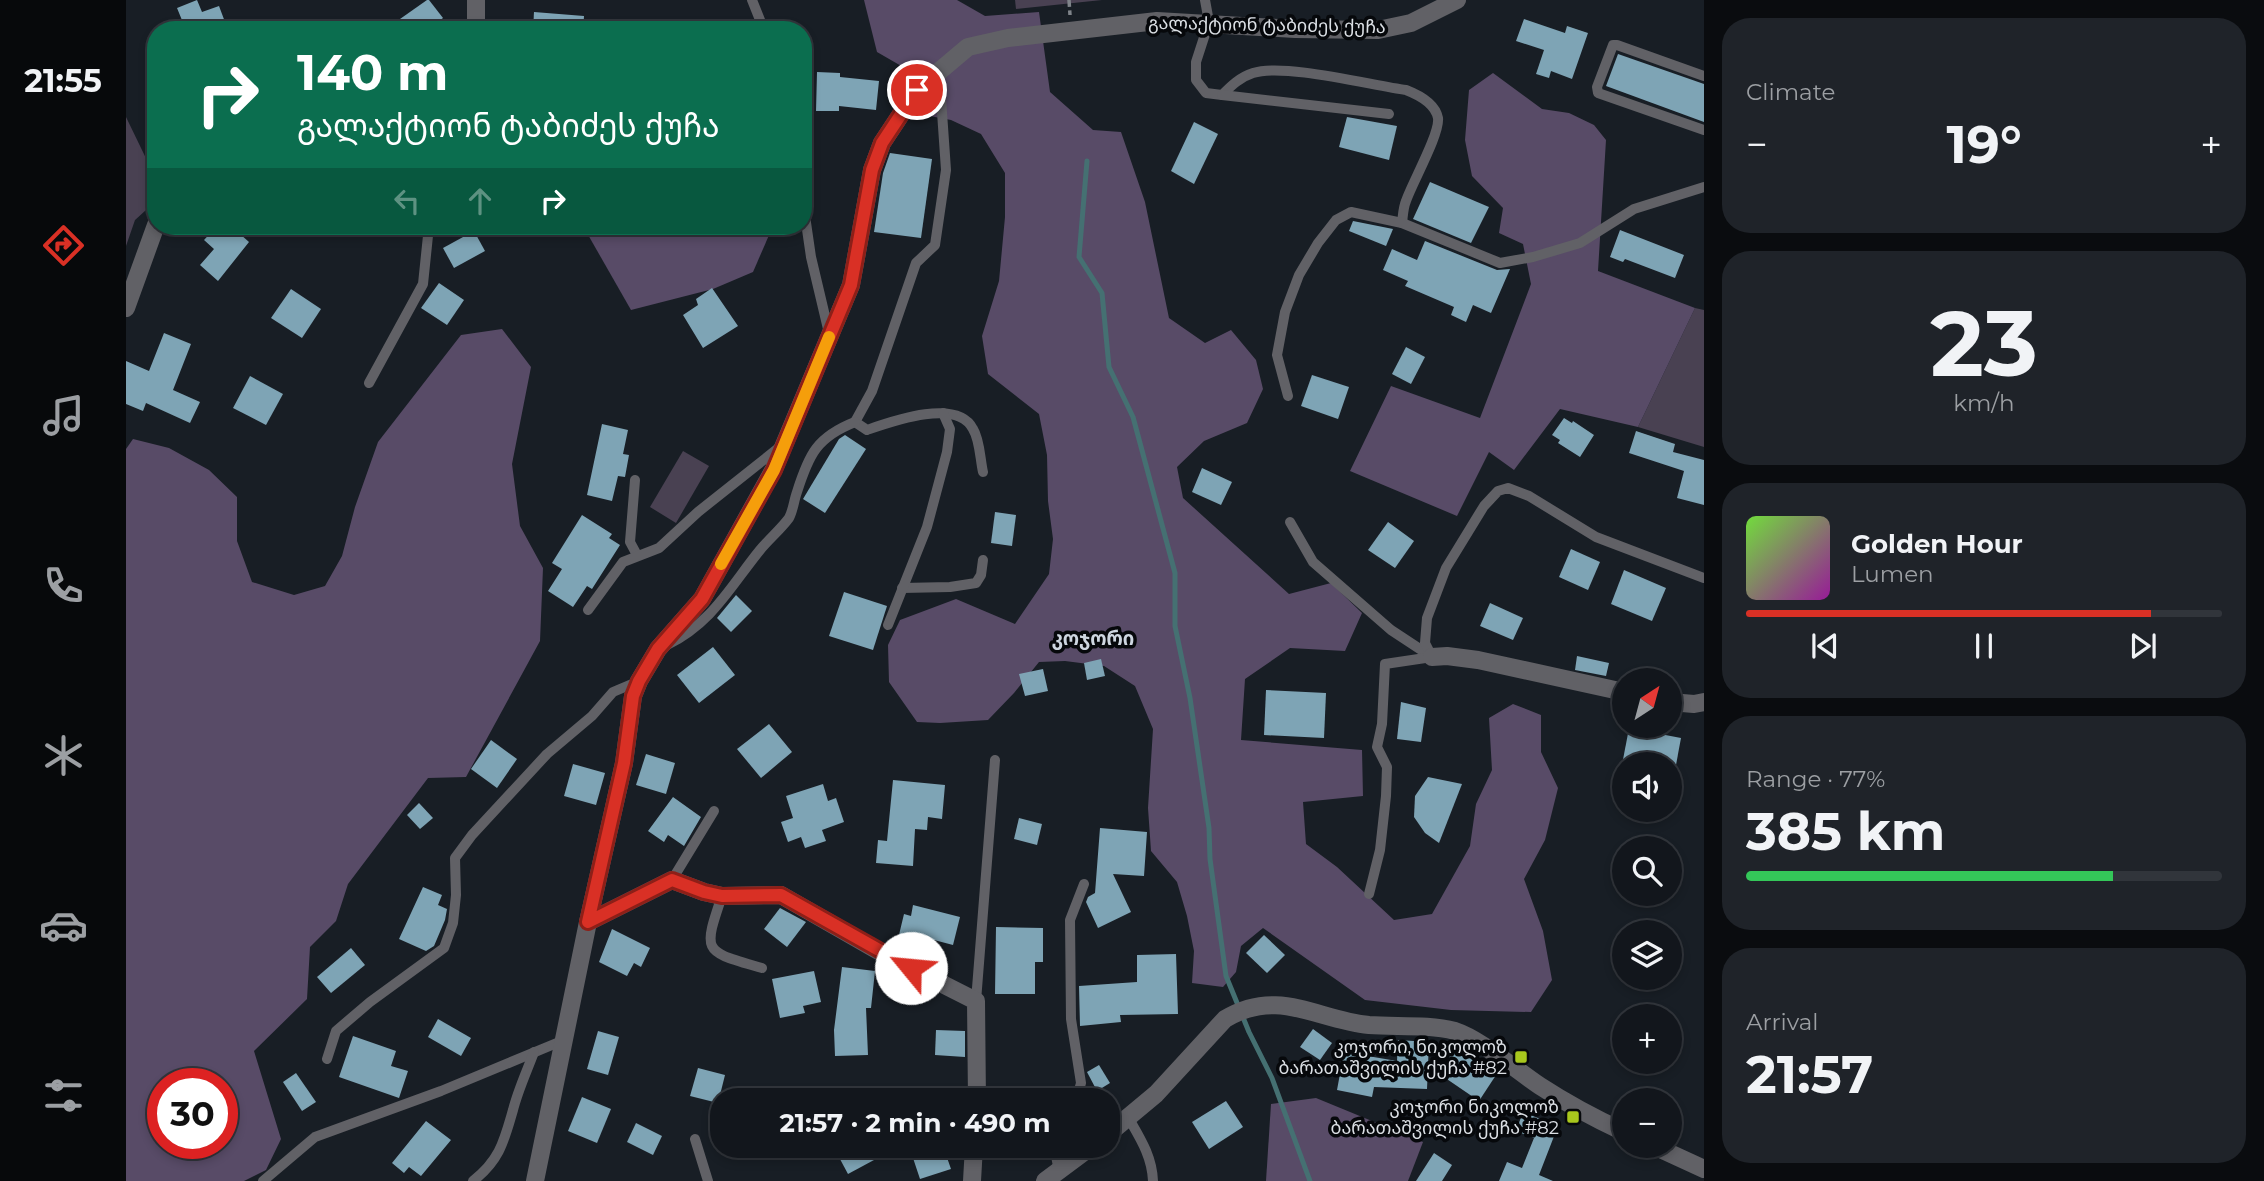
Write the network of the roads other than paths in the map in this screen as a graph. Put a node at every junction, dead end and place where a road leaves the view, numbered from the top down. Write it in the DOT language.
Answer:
graph roads {
  1 [pos="476,0"];
  2 [pos="752,0"];
  3 [pos="1205,0"];
  4 [pos="1457,0"];
  5 [pos="476,21"];
  6 [pos="760,21"];
  7 [pos="1209,22"];
  8 [pos="939,69"];
  9 [pos="1704,76"];
  10 [pos="1222,95"];
  11 [pos="1389,114"];
  12 [pos="1704,130"];
  13 [pos="1704,187"];
  14 [pos="1402,223"];
  15 [pos="152,235"];
  16 [pos="428,235"];
  17 [pos="808,235"];
  18 [pos="127,302"];
  19 [pos="830,336"];
  20 [pos="369,383"];
  21 [pos="1288,396"];
  22 [pos="943,413"];
  23 [pos="855,422"];
  24 [pos="783,444"];
  25 [pos="983,472"];
  26 [pos="635,480"];
  27 [pos="1290,522"];
  28 [pos="637,555"];
  29 [pos="983,559"];
  30 [pos="1704,578"];
  31 [pos="902,588"];
  32 [pos="588,610"];
  33 [pos="888,625"];
  34 [pos="658,649"];
  35 [pos="1432,657"];
  36 [pos="639,681"];
  37 [pos="1612,689"];
  38 [pos="1704,702"];
  39 [pos="1682,703"];
  40 [pos="995,760"];
  41 [pos="714,811"];
  42 [pos="672,880"];
  43 [pos="1084,884"];
  44 [pos="1368,894"];
  45 [pos="722,896"];
  46 [pos="588,922"];
  47 [pos="762,968"];
  48 [pos="976,1001"];
  49 [pos="564,1040"];
  50 [pos="534,1052"];
  51 [pos="327,1059"];
  52 [pos="977,1088"];
  53 [pos="1079,1088"];
  54 [pos="1128,1117"];
  55 [pos="1120,1124"];
  56 [pos="1612,1125"];
  57 [pos="695,1139"];
  58 [pos="973,1158"];
  59 [pos="1054,1158"];
  60 [pos="1076,1158"];
  61 [pos="1680,1158"];
  62 [pos="1704,1169"];
  63 [pos="1052,1176"];
  64 [pos="262,1181"];
  65 [pos="473,1181"];
  66 [pos="535,1181"];
  67 [pos="708,1181"];
  68 [pos="972,1181"];
  69 [pos="1153,1181"];
  1 -- 5 [label="street"];
  2 -- 6 [label="lane"];
  3 -- 7 [label="lane"];
  4 -- 7 [label="street, გალაქტიონ ტაბიძეს ქუჩა"];
  7 -- 8 [label="street, გალაქტიონ ტაბიძეს ქუჩა"];
  7 -- 10 [label="lane"];
  8 -- 19 [label="street, გალაქტიონ ტაბიძეს ქუჩა"];
  8 -- 23 [label="lane"];
  9 -- 12 [label="lane"];
  10 -- 11 [label="lane"];
  10 -- 14 [label="lane"];
  13 -- 14 [label="lane"];
  14 -- 21 [label="lane"];
  15 -- 18 [label="street"];
  16 -- 20 [label="lane"];
  17 -- 19 [label="lane"];
  19 -- 24 [label="street, გალაქტიონ ტაბიძეს ქუჩა"];
  22 -- 23 [label="lane"];
  22 -- 25 [label="lane"];
  22 -- 31 [label="lane"];
  23 -- 34 [label="lane"];
  24 -- 28 [label="lane"];
  24 -- 34 [label="street, გალაქტიონ ტაბიძეს ქუჩა"];
  26 -- 28 [label="lane"];
  27 -- 35 [label="lane"];
  28 -- 32 [label="lane"];
  29 -- 31 [label="lane"];
  30 -- 35 [label="lane"];
  31 -- 33 [label="lane"];
  34 -- 36 [label="street, გალაქტიონ ტაბიძეს ქუჩა"];
  35 -- 37 [label="street"];
  35 -- 44 [label="lane"];
  36 -- 46 [label="street, გალაქტიონ ტაბიძეს ქუჩა"];
  36 -- 51 [label="lane"];
  38 -- 39 [label="street"];
  40 -- 48 [label="lane"];
  41 -- 42 [label="lane"];
  42 -- 45 [label="street"];
  42 -- 46 [label="street"];
  43 -- 53 [label="lane"];
  45 -- 47 [label="lane"];
  45 -- 48 [label="street"];
  46 -- 49 [label="street, გალაქტიონ ტაბიძეს ქუჩა"];
  48 -- 52 [label="street"];
  49 -- 50 [label="lane"];
  49 -- 66 [label="street, გალაქტიონ ტაბიძეს ქუჩა"];
  50 -- 64 [label="lane"];
  50 -- 65 [label="lane"];
  54 -- 55 [label="street"];
  54 -- 56 [label="street"];
  54 -- 69 [label="lane"];
  57 -- 67 [label="lane"];
  58 -- 68 [label="street"];
  59 -- 63 [label="lane"];
  60 -- 63 [label="street"];
  61 -- 62 [label="street"];
}
